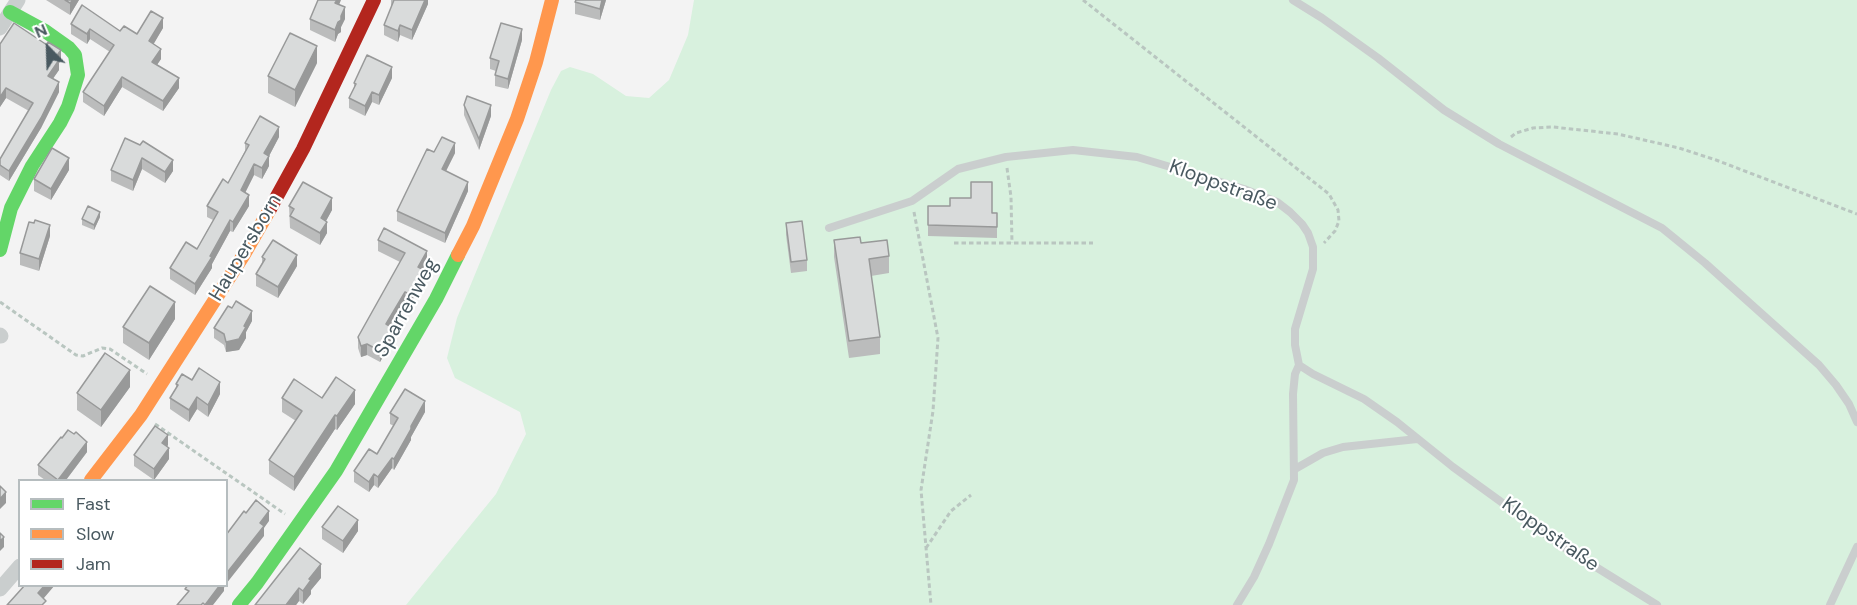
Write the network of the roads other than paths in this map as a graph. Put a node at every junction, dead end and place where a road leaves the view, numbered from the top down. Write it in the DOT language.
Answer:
graph roads {
  1 [pos="374,0"];
  2 [pos="552,0"];
  3 [pos="1293,0"];
  4 [pos="14,6"];
  5 [pos="0,28"];
  6 [pos="829,228"];
  7 [pos="0,249"];
  8 [pos="1299,365"];
  9 [pos="1857,422"];
  10 [pos="1417,439"];
  11 [pos="1295,469"];
  12 [pos="92,479"];
  13 [pos="1857,547"];
  14 [pos="18,568"];
  15 [pos="0,589"];
  16 [pos="238,605"];
  17 [pos="1237,605"];
  18 [pos="1657,605"];
  19 [pos="1830,605"];
  1 -- 12 [label="street, Haupersborn"];
  2 -- 16 [label="street, Sparrenweg"];
  3 -- 9 [label="lane"];
  4 -- 5 [label="street"];
  4 -- 7 [label="street"];
  6 -- 8 [label="lane, Kloppstraße"];
  8 -- 10 [label="lane, Kloppstraße"];
  8 -- 11 [label="lane"];
  10 -- 11 [label="lane"];
  10 -- 18 [label="lane, Kloppstraße"];
  11 -- 17 [label="lane"];
  13 -- 19 [label="lane"];
  14 -- 15 [label="street"];
}
